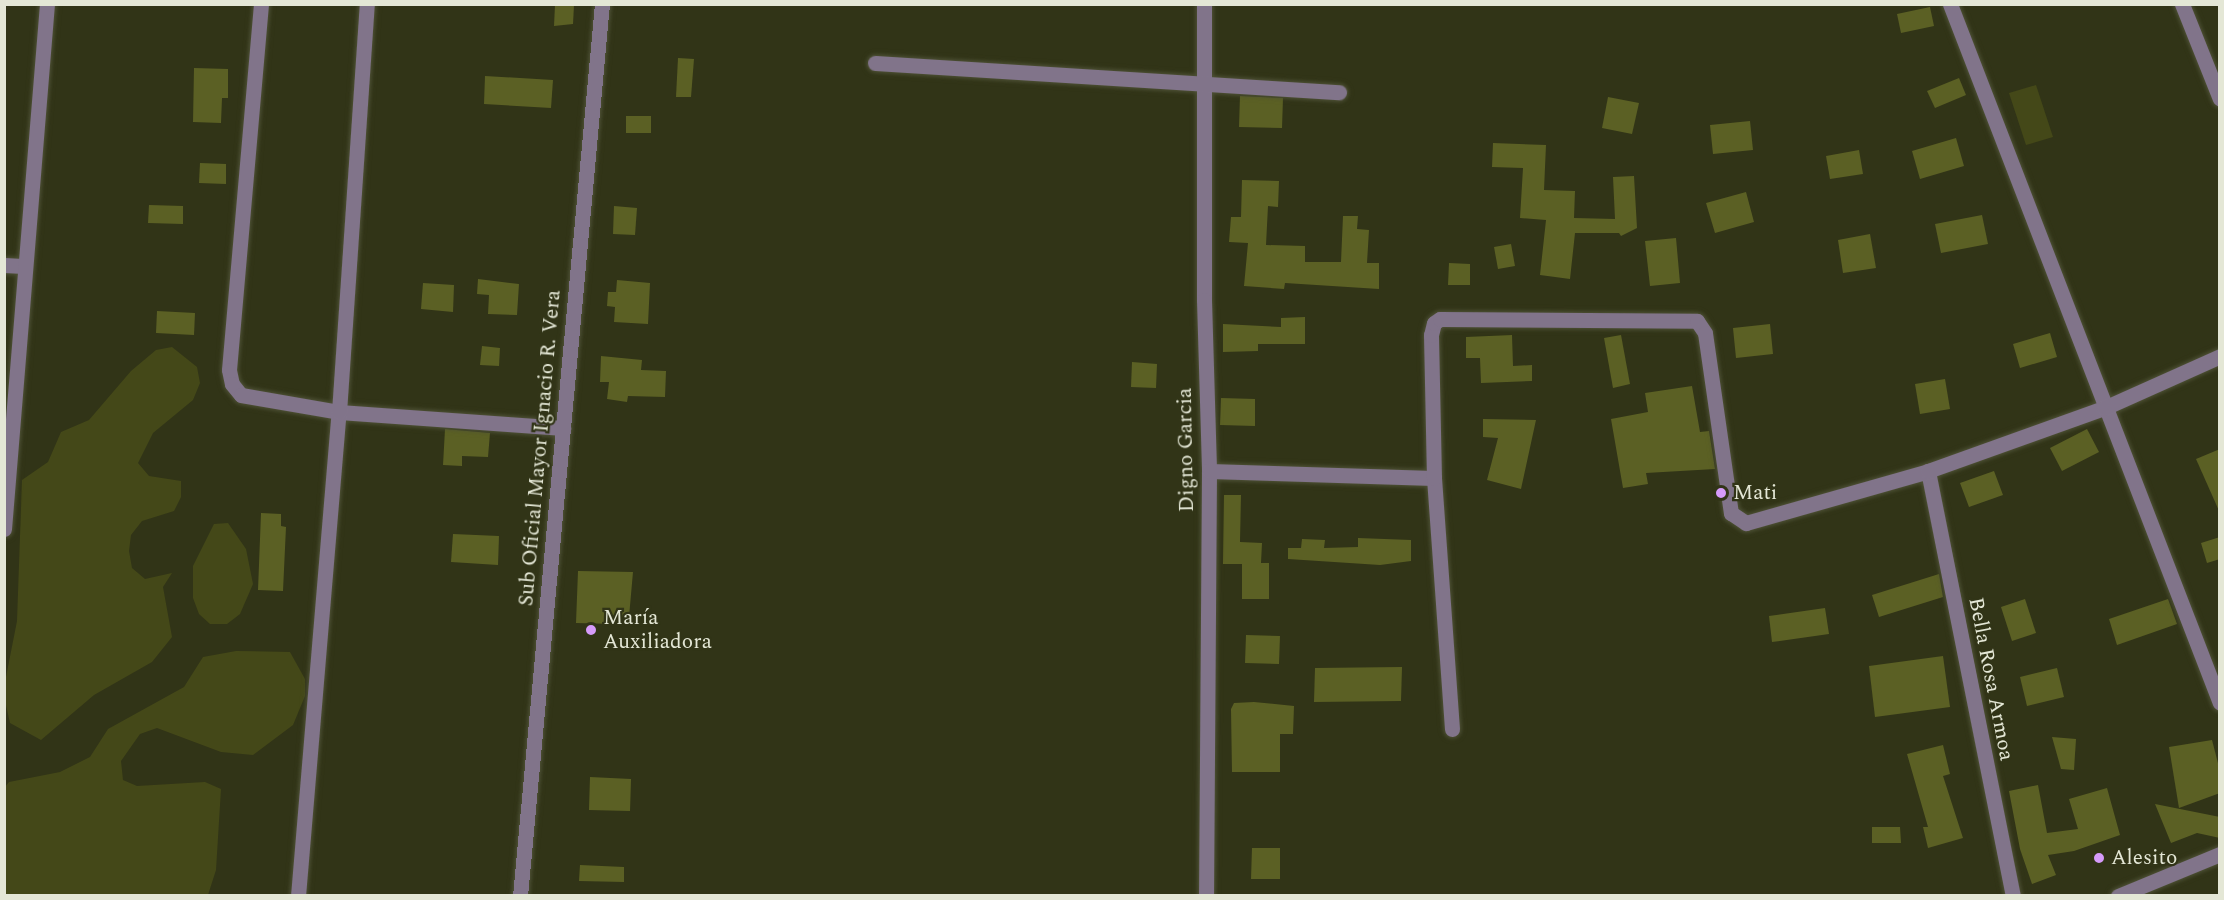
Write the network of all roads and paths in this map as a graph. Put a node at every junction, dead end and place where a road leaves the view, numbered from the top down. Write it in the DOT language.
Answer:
graph roads {
  1 [pos="47,4"];
  2 [pos="261,4"];
  3 [pos="367,4"];
  4 [pos="602,4"];
  5 [pos="1204,4"];
  6 [pos="1950,4"];
  7 [pos="2182,4"];
  8 [pos="875,63"];
  9 [pos="1204,83"];
  10 [pos="1340,92"];
  11 [pos="2220,99"];
  12 [pos="4,265"];
  13 [pos="23,266"];
  14 [pos="2220,356"];
  15 [pos="2104,408"];
  16 [pos="339,412"];
  17 [pos="563,428"];
  18 [pos="1209,471"];
  19 [pos="1928,471"];
  20 [pos="1434,478"];
  21 [pos="4,529"];
  22 [pos="2220,703"];
  23 [pos="1452,729"];
  24 [pos="2220,854"];
  25 [pos="298,896"];
  26 [pos="520,896"];
  27 [pos="1206,896"];
  28 [pos="2013,896"];
  29 [pos="2118,896"];
  1 -- 13 [label="street"];
  2 -- 16 [label="street"];
  3 -- 16 [label="street"];
  4 -- 17 [label="street, Sub Oficial Mayor Ignacio R. Vera"];
  5 -- 9 [label="street, Digno Garcia"];
  6 -- 15 [label="street"];
  7 -- 11 [label="street"];
  8 -- 9 [label="street"];
  9 -- 10 [label="street"];
  9 -- 18 [label="street, Digno Garcia"];
  12 -- 13 [label="street"];
  13 -- 21 [label="street"];
  14 -- 15 [label="street"];
  15 -- 19 [label="street"];
  15 -- 22 [label="street"];
  16 -- 17 [label="street"];
  16 -- 25 [label="street"];
  17 -- 26 [label="street, Sub Oficial Mayor Ignacio R. Vera"];
  18 -- 20 [label="street"];
  18 -- 27 [label="street, Digno Garcia"];
  19 -- 20 [label="street"];
  19 -- 28 [label="street, Bella Rosa Armoa"];
  20 -- 23 [label="street"];
  24 -- 29 [label="street"];
}
